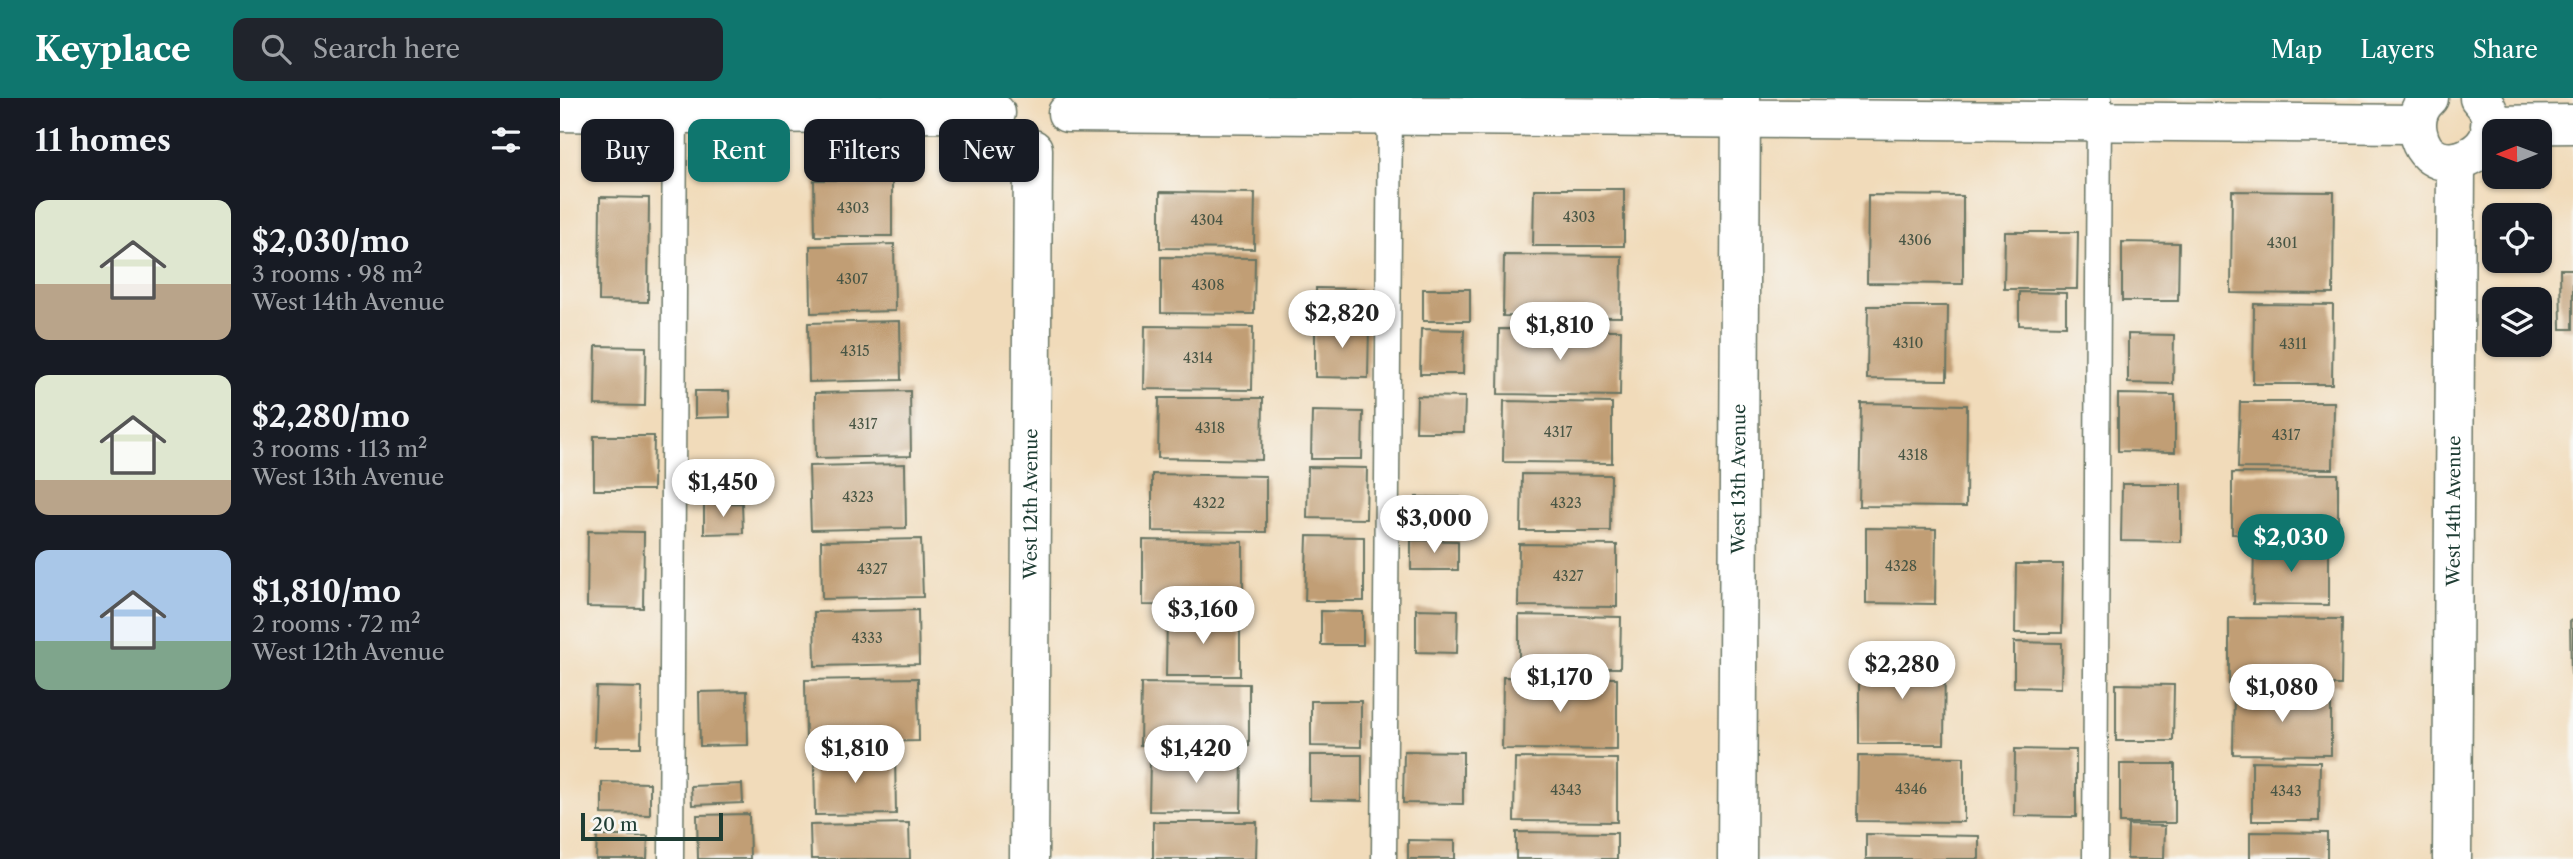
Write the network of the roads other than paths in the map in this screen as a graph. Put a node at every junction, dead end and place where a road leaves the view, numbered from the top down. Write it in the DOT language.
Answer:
graph roads {
  1 [pos="998,105"];
  2 [pos="675,106"];
  3 [pos="1065,106"];
  4 [pos="1390,107"];
  5 [pos="1741,108"];
  6 [pos="2100,110"];
  7 [pos="2423,111"];
  8 [pos="2484,111"];
  9 [pos="560,113"];
  10 [pos="2573,124"];
  11 [pos="1039,147"];
  12 [pos="2456,162"];
  13 [pos="1033,182"];
  14 [pos="671,859"];
  15 [pos="1029,859"];
  16 [pos="1384,859"];
  17 [pos="1737,859"];
  18 [pos="2095,859"];
  19 [pos="2452,859"];
  1 -- 2 [label="street"];
  2 -- 9 [label="street"];
  2 -- 14 [label="lane"];
  3 -- 4 [label="street"];
  3 -- 11 [label="street"];
  4 -- 5 [label="street"];
  4 -- 16 [label="lane"];
  5 -- 6 [label="street"];
  5 -- 17 [label="street, West 13th Avenue"];
  6 -- 7 [label="street"];
  6 -- 18 [label="lane"];
  7 -- 12 [label="street"];
  8 -- 10 [label="street"];
  8 -- 12 [label="street"];
  12 -- 19 [label="street, West 14th Avenue"];
  13 -- 15 [label="street, West 12th Avenue"];
}
